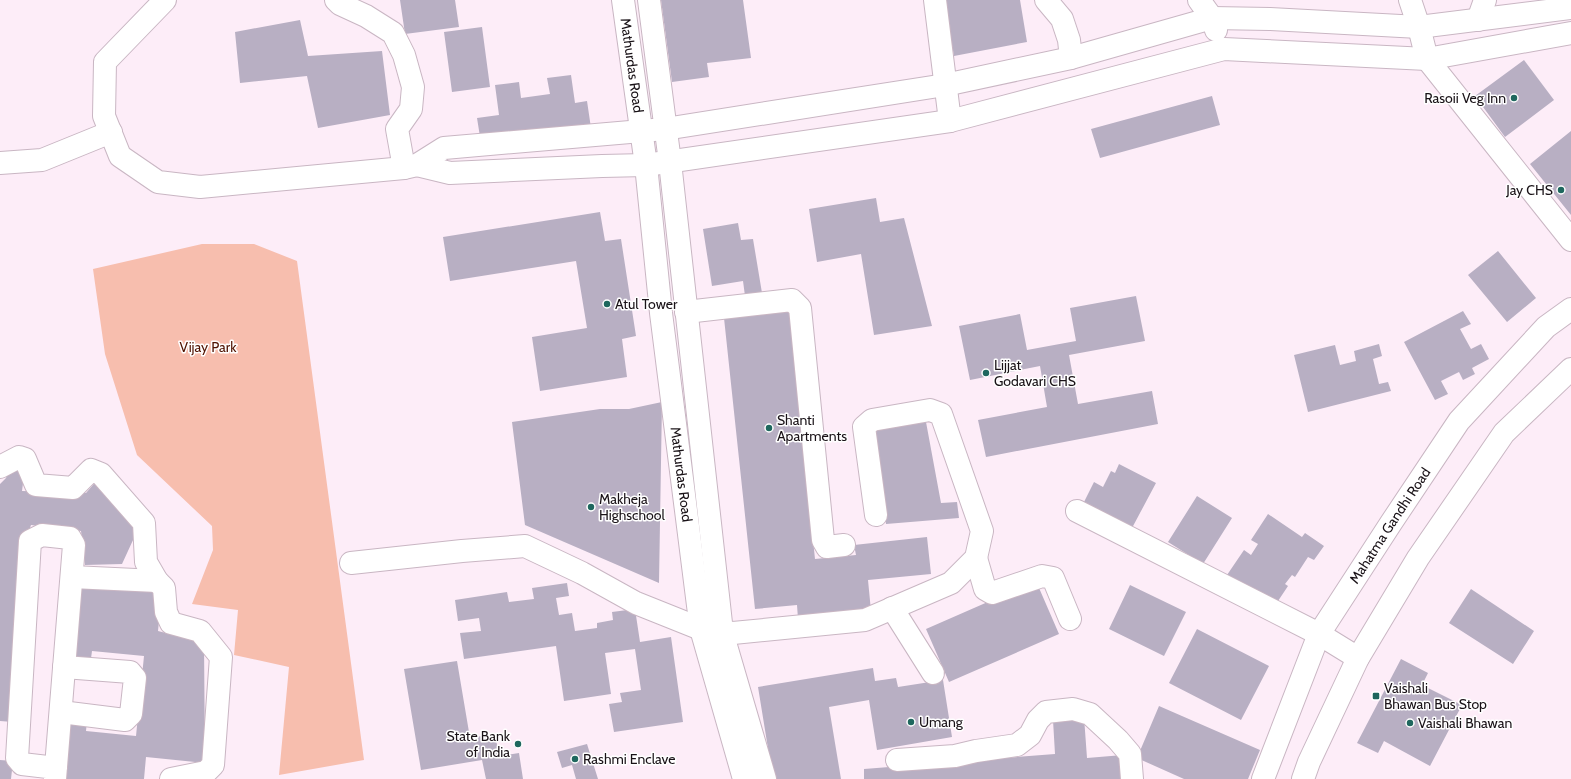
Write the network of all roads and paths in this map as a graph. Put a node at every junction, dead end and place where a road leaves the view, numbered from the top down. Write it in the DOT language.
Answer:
graph roads {
  1 [pos="166,0"];
  2 [pos="336,0"];
  3 [pos="623,0"];
  4 [pos="649,0"];
  5 [pos="935,0"];
  6 [pos="1046,0"];
  7 [pos="1199,0"];
  8 [pos="1410,0"];
  9 [pos="1485,0"];
  10 [pos="1571,8"];
  11 [pos="1212,18"];
  12 [pos="1478,20"];
  13 [pos="1419,27"];
  14 [pos="1571,33"];
  15 [pos="1224,49"];
  16 [pos="1071,58"];
  17 [pos="1427,59"];
  18 [pos="945,85"];
  19 [pos="950,121"];
  20 [pos="665,129"];
  21 [pos="111,132"];
  22 [pos="641,132"];
  23 [pos="670,162"];
  24 [pos="0,163"];
  25 [pos="646,165"];
  26 [pos="411,167"];
  27 [pos="1571,240"];
  28 [pos="1571,309"];
  29 [pos="686,312"];
  30 [pos="1571,368"];
  31 [pos="0,467"];
  32 [pos="1078,511"];
  33 [pos="876,515"];
  34 [pos="844,545"];
  35 [pos="976,558"];
  36 [pos="351,563"];
  37 [pos="72,577"];
  38 [pos="157,581"];
  39 [pos="892,608"];
  40 [pos="1070,619"];
  41 [pos="701,629"];
  42 [pos="722,632"];
  43 [pos="1319,634"];
  44 [pos="1358,658"];
  45 [pos="64,667"];
  46 [pos="933,673"];
  47 [pos="61,712"];
  48 [pos="897,760"];
  49 [pos="56,773"];
  50 [pos="171,779"];
  51 [pos="744,779"];
  52 [pos="765,779"];
  53 [pos="1132,779"];
  54 [pos="1263,779"];
  55 [pos="1303,779"];
  1 -- 21 [label="street"];
  2 -- 26 [label="street"];
  3 -- 22 [label="street, Mathurdas Road"];
  4 -- 20 [label="street"];
  5 -- 18 [label="street"];
  6 -- 16 [label="street"];
  7 -- 11 [label="street"];
  8 -- 13 [label="street"];
  9 -- 12 [label="street"];
  10 -- 12 [label="street"];
  11 -- 13 [label="street"];
  11 -- 15 [label="street"];
  11 -- 16 [label="street"];
  12 -- 13 [label="street"];
  13 -- 17 [label="street"];
  14 -- 17 [label="street"];
  15 -- 17 [label="street"];
  15 -- 19 [label="street"];
  16 -- 18 [label="street"];
  17 -- 27 [label="street"];
  18 -- 19 [label="street"];
  18 -- 20 [label="street"];
  19 -- 23 [label="street"];
  20 -- 22 [label="street"];
  20 -- 23 [label="street"];
  21 -- 24 [label="street"];
  21 -- 26 [label="street"];
  22 -- 25 [label="street, Mathurdas Road"];
  22 -- 26 [label="street"];
  23 -- 25 [label="street"];
  23 -- 29 [label="street"];
  25 -- 26 [label="street"];
  25 -- 41 [label="street, Mathurdas Road"];
  28 -- 43 [label="street, Mahatma Gandhi Road"];
  29 -- 34 [label="street"];
  29 -- 42 [label="street"];
  30 -- 44 [label="street"];
  31 -- 38 [label="street"];
  32 -- 43 [label="street"];
  33 -- 35 [label="street"];
  35 -- 39 [label="street"];
  35 -- 40 [label="street"];
  36 -- 41 [label="street"];
  37 -- 38 [label="street"];
  37 -- 45 [label="street"];
  37 -- 49 [label="street"];
  38 -- 50 [label="street"];
  39 -- 42 [label="street"];
  39 -- 46 [label="street"];
  41 -- 51 [label="street, Mathurdas Road"];
  42 -- 52 [label="street"];
  43 -- 44 [label="street"];
  43 -- 54 [label="street, Mahatma Gandhi Road"];
  44 -- 55 [label="street"];
  45 -- 47 [label="street"];
  45 -- 47 [label="street"];
  47 -- 49 [label="street"];
  48 -- 53 [label="street"];
}
